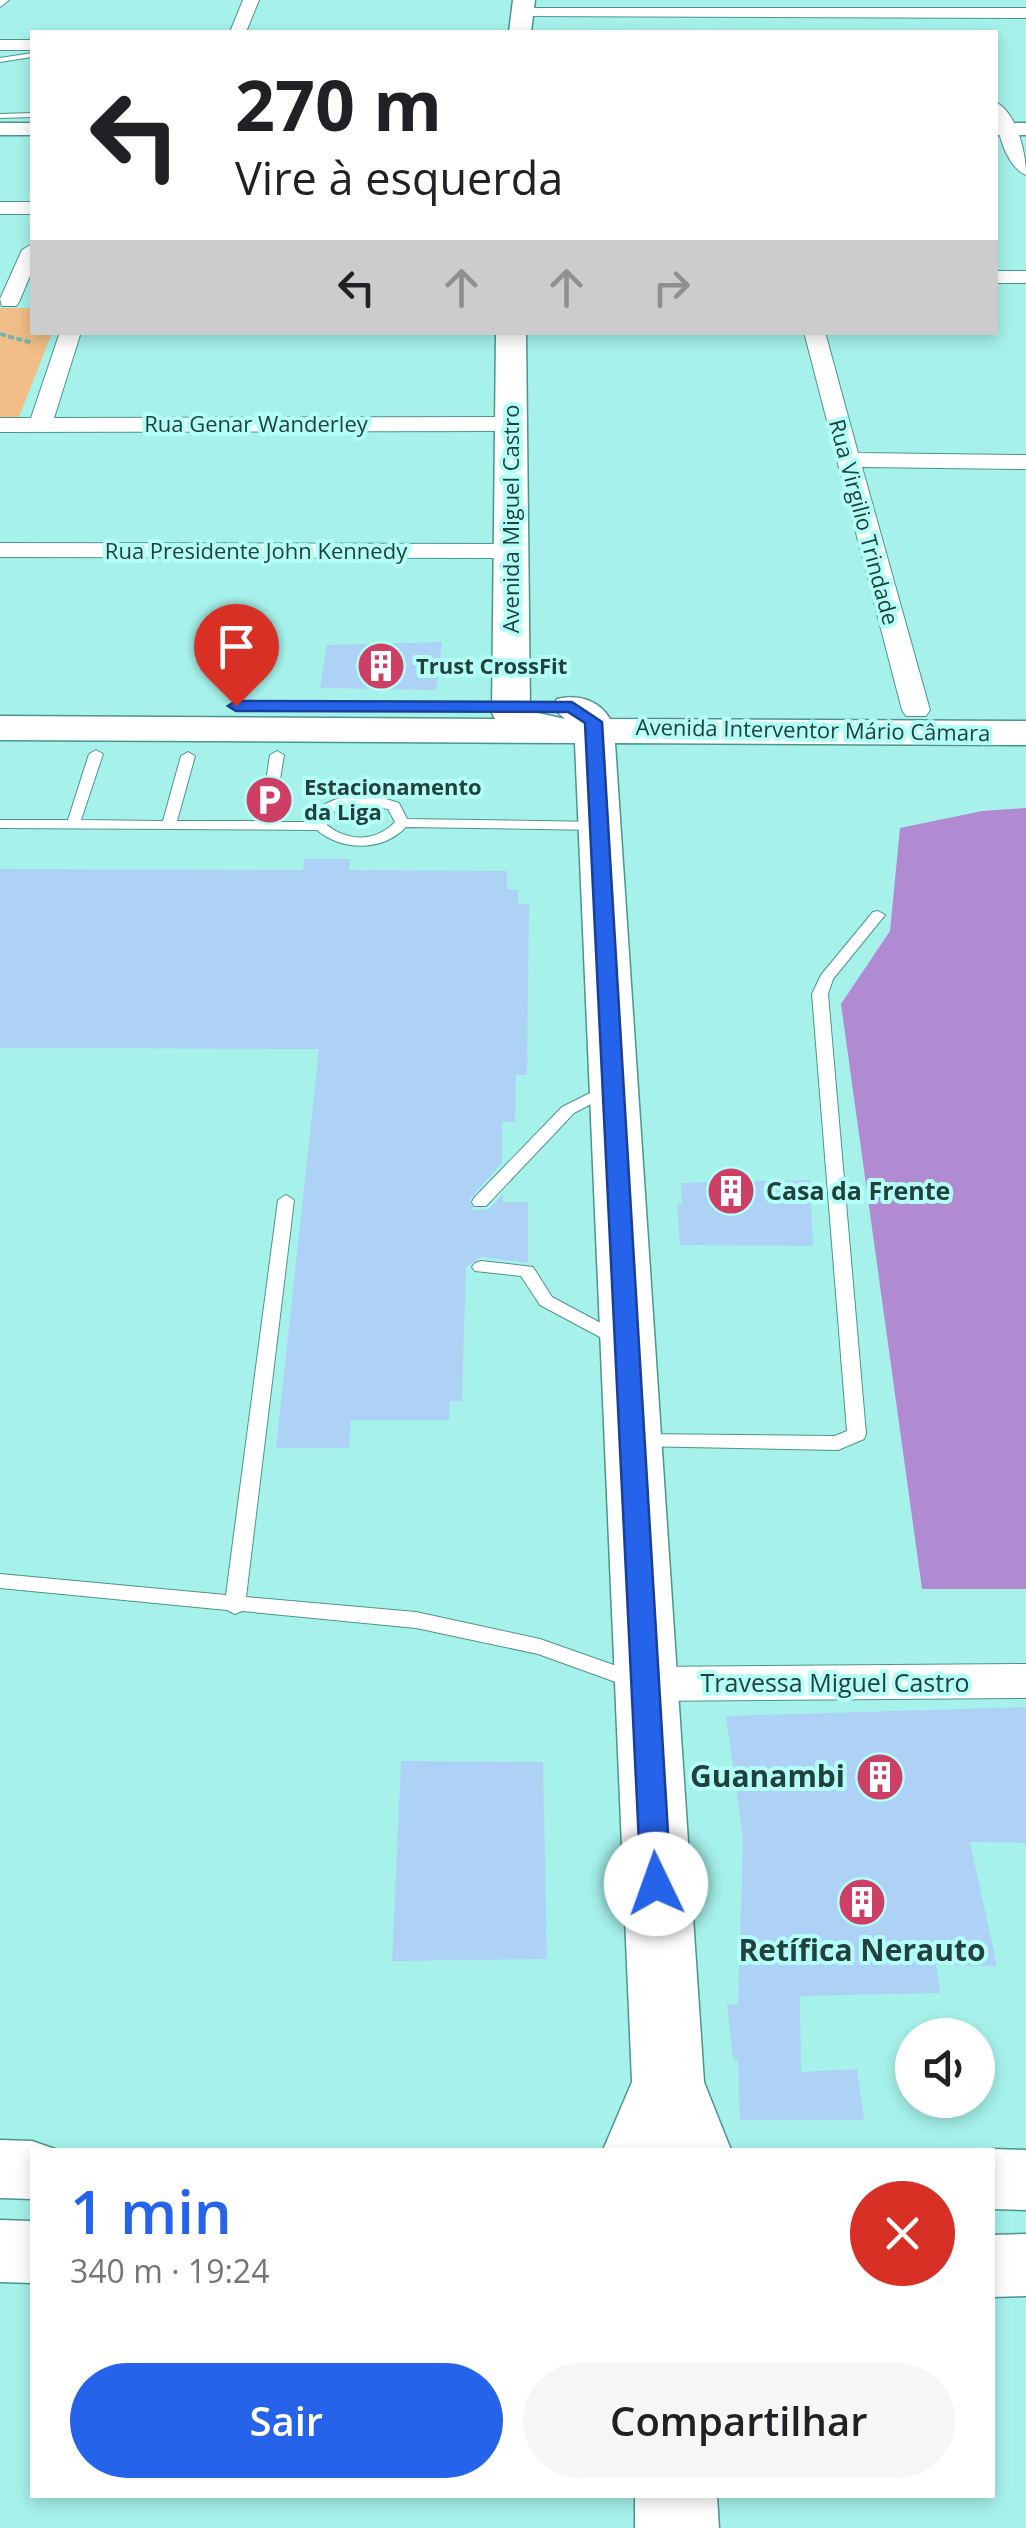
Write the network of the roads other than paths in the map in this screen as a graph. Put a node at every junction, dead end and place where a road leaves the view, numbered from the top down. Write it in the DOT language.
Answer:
graph roads {
  1 [pos="251,0"];
  2 [pos="784,6"];
  3 [pos="954,6"];
  4 [pos="1026,13"];
  5 [pos="523,15"];
  6 [pos="239,30"];
  7 [pos="791,30"];
  8 [pos="964,30"];
  9 [pos="0,45"];
  10 [pos="30,45"];
  11 [pos="30,55"];
  12 [pos="0,60"];
  13 [pos="0,116"];
  14 [pos="30,116"];
  15 [pos="0,128"];
  16 [pos="30,128"];
  17 [pos="1008,129"];
  18 [pos="1026,170"];
  19 [pos="0,208"];
  20 [pos="30,208"];
  21 [pos="30,254"];
  22 [pos="998,277"];
  23 [pos="1026,277"];
  24 [pos="4,302"];
  25 [pos="30,302"];
  26 [pos="69,335"];
  27 [pos="511,335"];
  28 [pos="815,335"];
  29 [pos="0,424"];
  30 [pos="512,424"];
  31 [pos="40,425"];
  32 [pos="846,460"];
  33 [pos="1026,462"];
  34 [pos="0,550"];
  35 [pos="511,551"];
  36 [pos="511,706"];
  37 [pos="0,707"];
  38 [pos="916,710"];
  39 [pos="1026,711"];
  40 [pos="573,721"];
  41 [pos="0,728"];
  42 [pos="1026,733"];
  43 [pos="96,754"];
  44 [pos="277,754"];
  45 [pos="188,756"];
  46 [pos="402,823"];
  47 [pos="0,824"];
  48 [pos="74,825"];
  49 [pos="169,825"];
  50 [pos="266,826"];
  51 [pos="320,826"];
  52 [pos="599,826"];
  53 [pos="878,915"];
  54 [pos="613,1087"];
  55 [pos="286,1200"];
  56 [pos="480,1202"];
  57 [pos="481,1266"];
  58 [pos="626,1344"];
  59 [pos="632,1441"];
  60 [pos="0,1580"];
  61 [pos="236,1606"];
  62 [pos="1026,1682"];
  63 [pos="644,1684"];
  64 [pos="668,2082"];
  65 [pos="641,2148"];
  66 [pos="693,2148"];
  67 [pos="0,2170"];
  68 [pos="30,2170"];
  69 [pos="995,2180"];
  70 [pos="1026,2180"];
  71 [pos="0,2251"];
  72 [pos="30,2252"];
  73 [pos="1026,2265"];
  74 [pos="995,2266"];
  75 [pos="676,2498"];
  76 [pos="678,2528"];
  1 -- 6 [label="street"];
  2 -- 3 [label="street"];
  2 -- 5 [label="street"];
  2 -- 7 [label="street"];
  3 -- 4 [label="street"];
  3 -- 8 [label="street"];
  9 -- 10 [label="street"];
  11 -- 12 [label="lane"];
  13 -- 14 [label="lane"];
  15 -- 16 [label="street"];
  17 -- 18 [label="street"];
  19 -- 20 [label="street"];
  21 -- 24 [label="street"];
  22 -- 23 [label="street"];
  24 -- 25 [label="street"];
  26 -- 31 [label="street"];
  27 -- 30 [label="main road, Avenida Miguel Castro"];
  28 -- 32 [label="street, Rua Virgilio Trindade"];
  29 -- 31 [label="street, Rua Genar Wanderley"];
  30 -- 31 [label="street, Rua Genar Wanderley"];
  30 -- 35 [label="main road, Avenida Miguel Castro"];
  32 -- 33 [label="street"];
  32 -- 38 [label="street, Rua Virgilio Trindade"];
  34 -- 35 [label="street, Rua Presidente John Kennedy"];
  35 -- 36 [label="main road, Avenida Miguel Castro"];
  36 -- 37 [label="main road"];
  36 -- 40 [label="main road"];
  38 -- 39 [label="main road, Avenida Interventor Mário Câmara"];
  38 -- 40 [label="main road, Avenida Interventor Mário Câmara"];
  40 -- 41 [label="main road, Avenida Interventor Mário Câmara"];
  40 -- 42 [label="main road, Avenida Interventor Mário Câmara"];
  40 -- 52 [label="main road"];
  43 -- 48 [label="lane"];
  44 -- 50 [label="lane"];
  45 -- 49 [label="lane"];
  46 -- 51 [label="lane"];
  46 -- 51 [label="lane"];
  46 -- 52 [label="lane"];
  47 -- 48 [label="lane"];
  48 -- 49 [label="lane"];
  49 -- 50 [label="lane"];
  50 -- 51 [label="lane"];
  52 -- 54 [label="main road"];
  53 -- 59 [label="lane"];
  54 -- 56 [label="lane"];
  54 -- 58 [label="main road"];
  55 -- 61 [label="lane"];
  57 -- 58 [label="lane"];
  58 -- 59 [label="main road"];
  59 -- 63 [label="main road"];
  60 -- 61 [label="lane"];
  61 -- 63 [label="lane"];
  62 -- 63 [label="street, Travessa Miguel Castro"];
  63 -- 64 [label="main road"];
  64 -- 65 [label="main road"];
  64 -- 66 [label="main road"];
  67 -- 68 [label="street"];
  69 -- 70 [label="street"];
  71 -- 72 [label="street"];
  73 -- 74 [label="street"];
  75 -- 76 [label="main road"];
}
